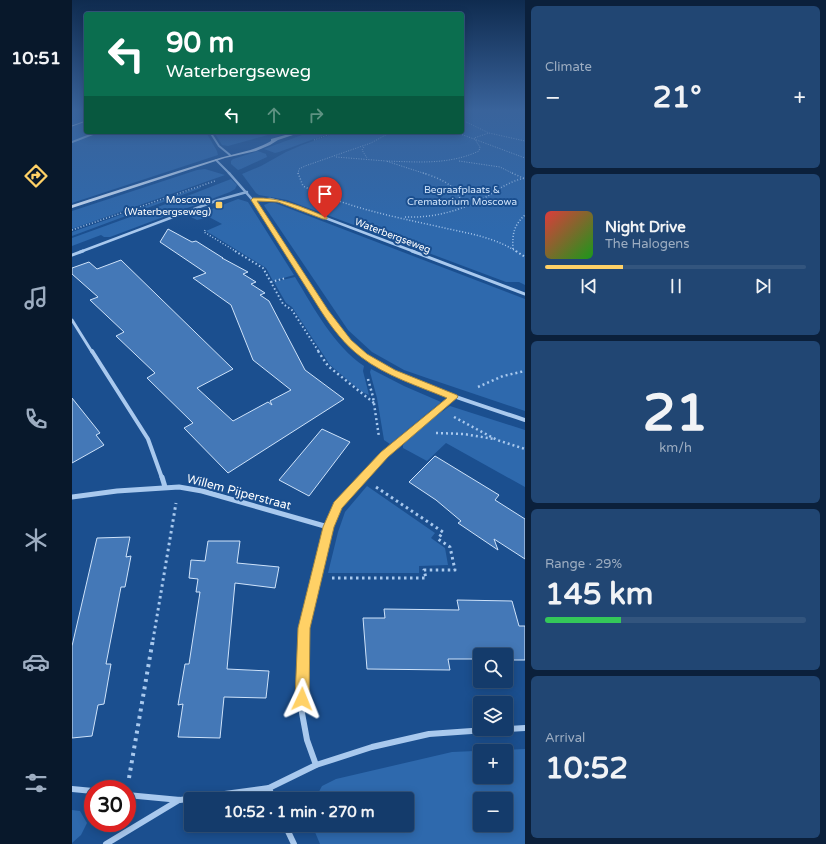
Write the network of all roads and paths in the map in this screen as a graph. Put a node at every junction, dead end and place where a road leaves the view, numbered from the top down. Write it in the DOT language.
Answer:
graph roads {
  1 [pos="224,150"];
  2 [pos="253,150"];
  3 [pos="352,150"];
  4 [pos="362,150"];
  5 [pos="479,150"];
  6 [pos="506,150"];
  7 [pos="230,155"];
  8 [pos="334,157"];
  9 [pos="525,158"];
  10 [pos="367,159"];
  11 [pos="216,160"];
  12 [pos="456,160"];
  13 [pos="386,161"];
  14 [pos="234,174"];
  15 [pos="524,178"];
  16 [pos="247,192"];
  17 [pos="253,200"];
  18 [pos="72,207"];
  19 [pos="458,209"];
  20 [pos="525,215"];
  21 [pos="396,216"];
  22 [pos="72,230"];
  23 [pos="205,230"];
  24 [pos="513,249"];
  25 [pos="72,255"];
  26 [pos="525,257"];
  27 [pos="525,294"];
  28 [pos="72,320"];
  29 [pos="373,362"];
  30 [pos="525,372"];
  31 [pos="454,397"];
  32 [pos="374,403"];
  33 [pos="438,410"];
  34 [pos="525,420"];
  35 [pos="404,438"];
  36 [pos="497,440"];
  37 [pos="525,448"];
  38 [pos="384,454"];
  39 [pos="362,478"];
  40 [pos="165,487"];
  41 [pos="179,487"];
  42 [pos="72,497"];
  43 [pos="328,527"];
  44 [pos="316,578"];
  45 [pos="525,728"];
  46 [pos="513,729"];
  47 [pos="473,731"];
  48 [pos="316,765"];
  49 [pos="129,780"];
  50 [pos="269,788"];
  51 [pos="72,789"];
  52 [pos="84,790"];
  53 [pos="270,792"];
  54 [pos="136,796"];
  55 [pos="180,800"];
  56 [pos="288,832"];
  57 [pos="106,844"];
  58 [pos="294,844"];
  1 -- 7 [label="street"];
  2 -- 7 [label="main road"];
  3 -- 8 [label="path"];
  4 -- 10 [label="path"];
  5 -- 12 [label="path"];
  6 -- 9 [label="path"];
  7 -- 11 [label="main road"];
  8 -- 10 [label="path"];
  8 -- 21 [label="path"];
  10 -- 13 [label="path"];
  11 -- 14 [label="street"];
  11 -- 18 [label="main road"];
  12 -- 13 [label="path"];
  12 -- 15 [label="path"];
  13 -- 19 [label="path"];
  14 -- 16 [label="street"];
  14 -- 22 [label="path"];
  15 -- 19 [label="path"];
  16 -- 17 [label="street"];
  16 -- 25 [label="street"];
  17 -- 27 [label="street, Waterbergseweg"];
  17 -- 29 [label="street"];
  19 -- 21 [label="path"];
  20 -- 24 [label="path"];
  21 -- 24 [label="path"];
  23 -- 32 [label="path"];
  24 -- 26 [label="path"];
  28 -- 40 [label="street"];
  29 -- 31 [label="street"];
  29 -- 32 [label="path"];
  30 -- 31 [label="path"];
  31 -- 33 [label="street"];
  31 -- 34 [label="street"];
  32 -- 38 [label="path"];
  33 -- 35 [label="street"];
  33 -- 36 [label="path"];
  35 -- 36 [label="path"];
  35 -- 38 [label="street"];
  36 -- 37 [label="path"];
  38 -- 39 [label="street"];
  39 -- 43 [label="street"];
  39 -- 44 [label="path"];
  40 -- 41 [label="street, Willem Pijperstraat"];
  40 -- 42 [label="street, Willem Pijperstraat"];
  41 -- 43 [label="street, Willem Pijperstraat"];
  41 -- 49 [label="path"];
  43 -- 44 [label="street"];
  44 -- 48 [label="street"];
  45 -- 46 [label="street"];
  47 -- 48 [label="street"];
  48 -- 50 [label="street"];
  50 -- 53 [label="street"];
  50 -- 55 [label="street"];
  51 -- 52 [label="street"];
  54 -- 55 [label="street"];
  55 -- 57 [label="street"];
  56 -- 58 [label="street"];
}
